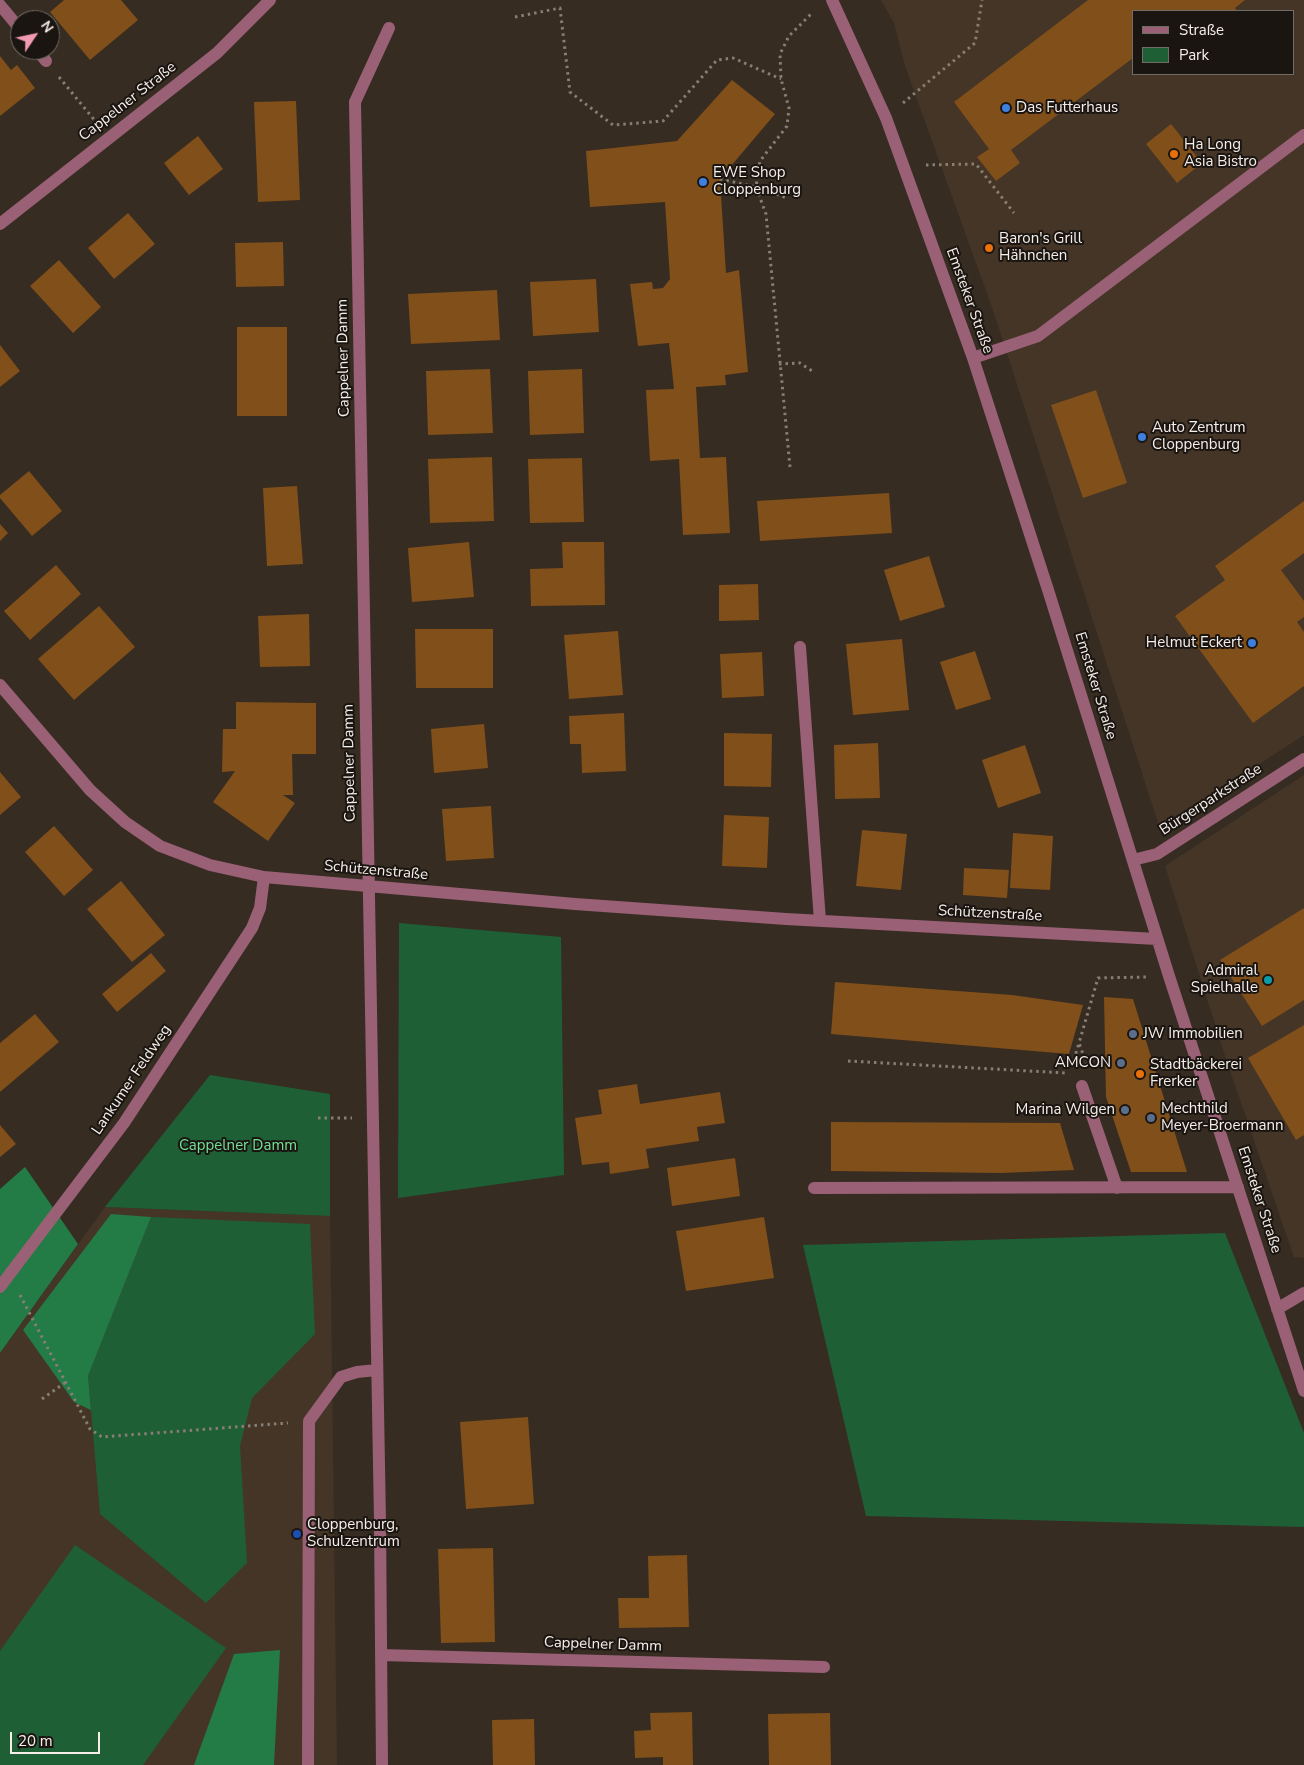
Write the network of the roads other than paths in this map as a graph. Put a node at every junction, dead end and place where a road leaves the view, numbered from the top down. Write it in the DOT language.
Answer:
graph roads {
  1 [pos="270,0"];
  2 [pos="832,1"];
  3 [pos="0,5"];
  4 [pos="10,17"];
  5 [pos="390,28"];
  6 [pos="1304,135"];
  7 [pos="0,224"];
  8 [pos="973,358"];
  9 [pos="800,647"];
  10 [pos="0,685"];
  11 [pos="1304,759"];
  12 [pos="1133,860"];
  13 [pos="264,877"];
  14 [pos="368,887"];
  15 [pos="820,921"];
  16 [pos="1157,939"];
  17 [pos="1082,1086"];
  18 [pos="1238,1187"];
  19 [pos="814,1188"];
  20 [pos="1117,1188"];
  21 [pos="0,1287"];
  22 [pos="1304,1293"];
  23 [pos="1277,1309"];
  24 [pos="377,1370"];
  25 [pos="1304,1391"];
  26 [pos="381,1655"];
  27 [pos="824,1667"];
  28 [pos="308,1765"];
  29 [pos="382,1765"];
  1 -- 7 [label="street, Cappelner Straße"];
  2 -- 8 [label="street, Emsteker Straße"];
  3 -- 4 [label="street"];
  5 -- 14 [label="street, Cappelner Damm"];
  6 -- 8 [label="street"];
  8 -- 12 [label="street, Emsteker Straße"];
  9 -- 15 [label="street"];
  10 -- 13 [label="street, Schützenstraße"];
  11 -- 12 [label="street, Bürgerparkstraße"];
  12 -- 16 [label="street, Emsteker Straße"];
  13 -- 14 [label="street, Schützenstraße"];
  13 -- 21 [label="street, Lankumer Feldweg"];
  14 -- 15 [label="street, Schützenstraße"];
  14 -- 24 [label="street, Cappelner Damm"];
  15 -- 16 [label="street, Schützenstraße"];
  16 -- 18 [label="street, Emsteker Straße"];
  17 -- 20 [label="street"];
  18 -- 20 [label="street"];
  18 -- 23 [label="street, Emsteker Straße"];
  19 -- 20 [label="street"];
  22 -- 23 [label="street"];
  23 -- 25 [label="street, Emsteker Straße"];
  24 -- 26 [label="street, Cappelner Damm"];
  24 -- 28 [label="street"];
  26 -- 27 [label="street, Cappelner Damm"];
  26 -- 29 [label="street, Cappelner Damm"];
}
